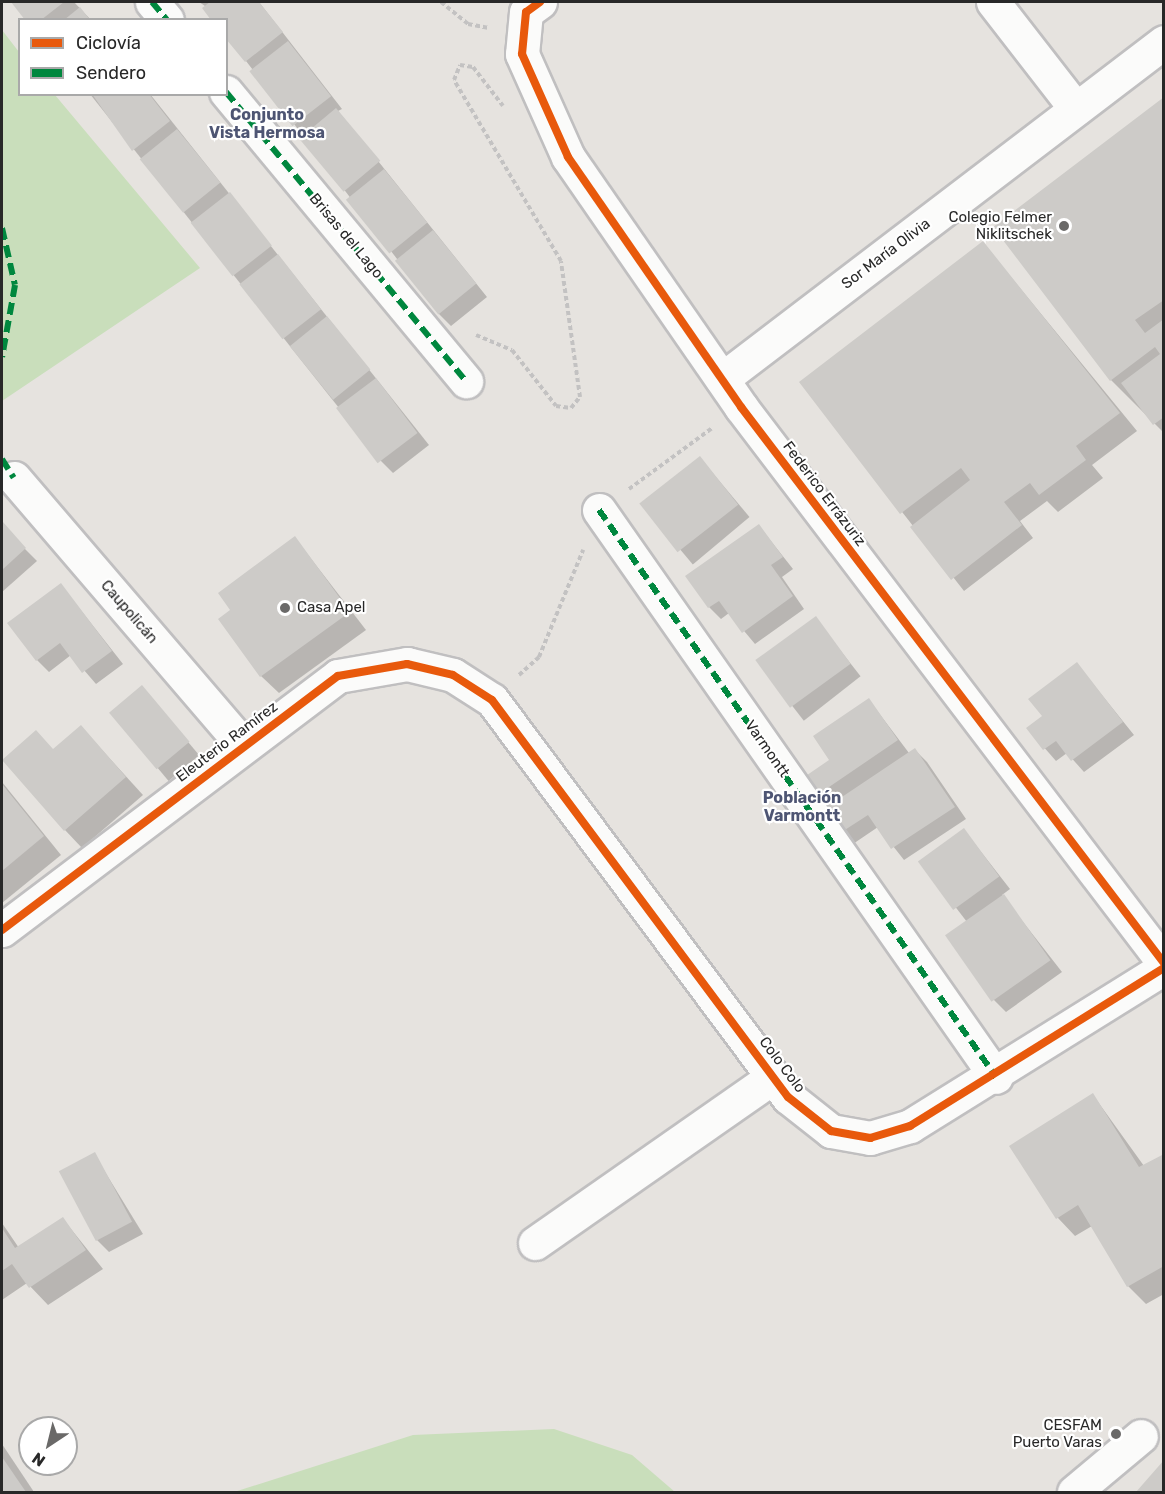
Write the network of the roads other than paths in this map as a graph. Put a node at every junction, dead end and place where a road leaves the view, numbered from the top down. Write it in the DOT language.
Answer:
graph roads {
  1 [pos="152,2"];
  2 [pos="993,2"];
  3 [pos="529,16"];
  4 [pos="165,18"];
  5 [pos="1164,42"];
  6 [pos="228,94"];
  7 [pos="1076,109"];
  8 [pos="723,379"];
  9 [pos="466,381"];
  10 [pos="14,478"];
  11 [pos="599,510"];
  12 [pos="492,700"];
  13 [pos="244,746"];
  14 [pos="2,930"];
  15 [pos="1164,963"];
  16 [pos="1164,968"];
  17 [pos="773,1077"];
  18 [pos="996,1077"];
  19 [pos="535,1243"];
  20 [pos="1141,1436"];
  21 [pos="1074,1492"];
  1 -- 4 [label="street"];
  2 -- 7 [label="street"];
  3 -- 8 [label="street, Federico Errázuriz"];
  5 -- 7 [label="street, Sor María Olivia"];
  6 -- 9 [label="street, Brisas del Lago"];
  7 -- 8 [label="street, Sor María Olivia"];
  8 -- 15 [label="street, Federico Errázuriz"];
  10 -- 13 [label="street, Caupolicán"];
  11 -- 18 [label="street, Varmontt"];
  12 -- 13 [label="street, Eleuterio Ramírez"];
  12 -- 17 [label="street, Colo Colo"];
  13 -- 14 [label="street, Eleuterio Ramírez"];
  16 -- 18 [label="street, Colo Colo"];
  17 -- 18 [label="street, Colo Colo"];
  17 -- 19 [label="street"];
  20 -- 21 [label="street"];
}
